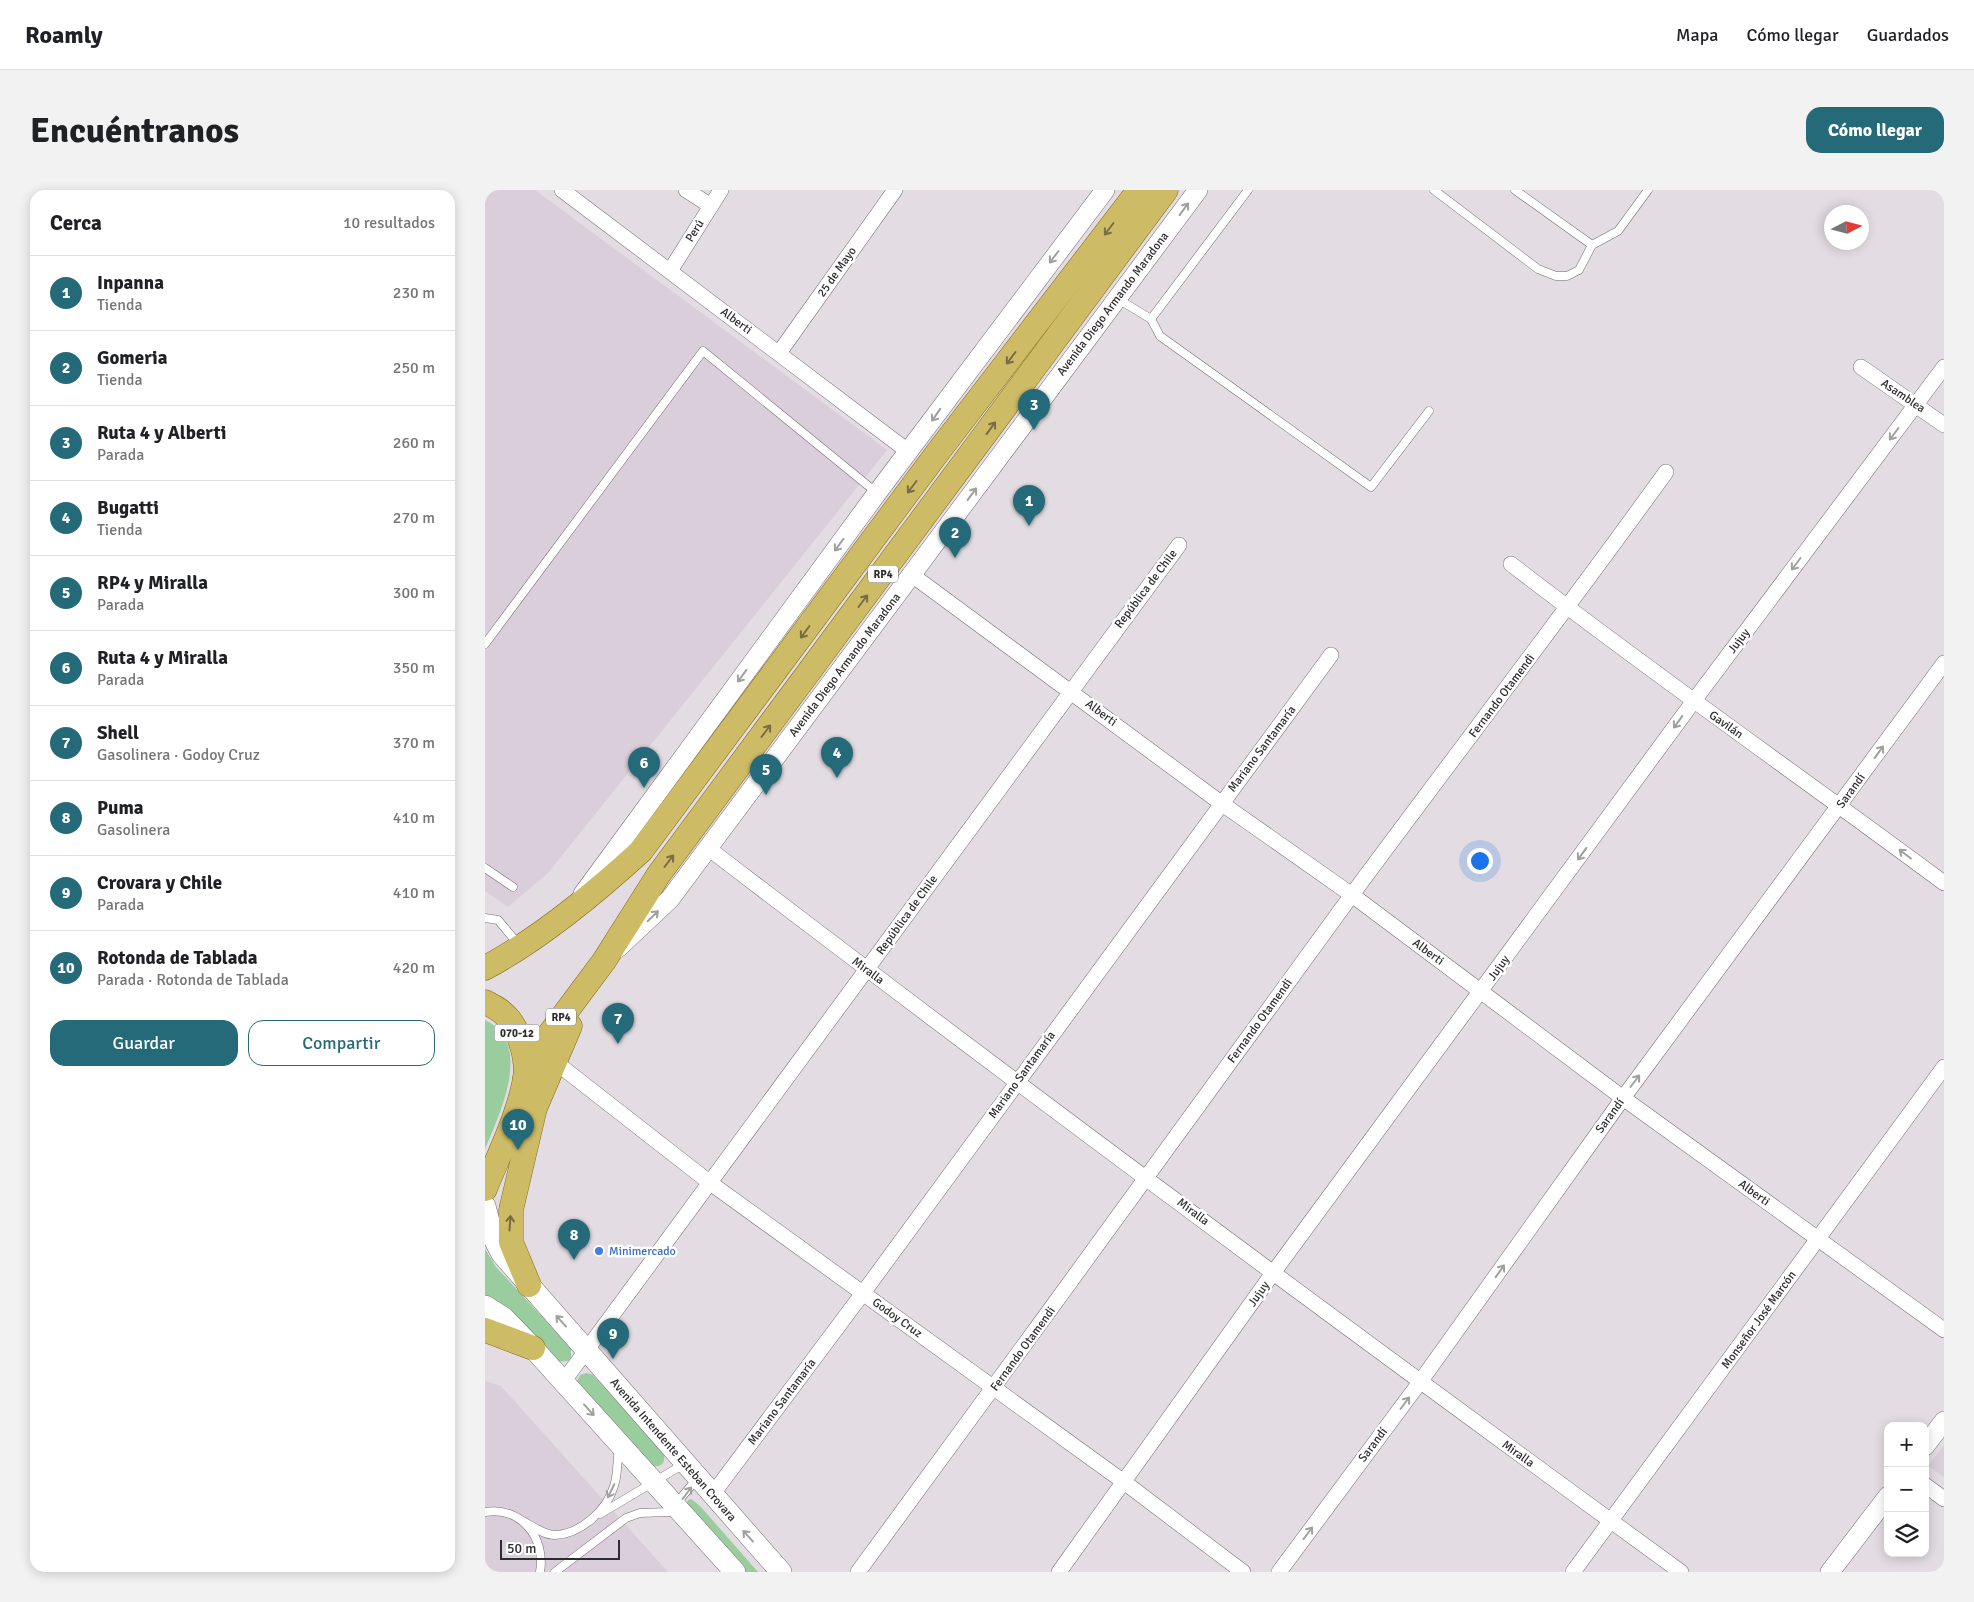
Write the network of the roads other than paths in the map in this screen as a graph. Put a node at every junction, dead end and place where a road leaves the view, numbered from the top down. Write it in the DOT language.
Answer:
graph roads {
  1 [pos="562,190"];
  2 [pos="686,190"];
  3 [pos="721,190"];
  4 [pos="895,190"];
  5 [pos="1105,190"];
  6 [pos="1139,190"];
  7 [pos="1166,190"];
  8 [pos="1198,190"];
  9 [pos="1248,190"];
  10 [pos="1434,190"];
  11 [pos="1515,190"];
  12 [pos="1648,190"];
  13 [pos="711,206"];
  14 [pos="1592,245"];
  15 [pos="670,271"];
  16 [pos="1118,299"];
  17 [pos="1151,319"];
  18 [pos="779,353"];
  19 [pos="1861,367"];
  20 [pos="1944,367"];
  21 [pos="1917,404"];
  22 [pos="1429,412"];
  23 [pos="1944,425"];
  24 [pos="909,452"];
  25 [pos="1666,472"];
  26 [pos="877,493"];
  27 [pos="1179,545"];
  28 [pos="1511,564"];
  29 [pos="912,575"];
  30 [pos="1568,608"];
  31 [pos="485,644"];
  32 [pos="1331,655"];
  33 [pos="1944,663"];
  34 [pos="1071,691"];
  35 [pos="1693,702"];
  36 [pos="1221,804"];
  37 [pos="1840,806"];
  38 [pos="708,848"];
  39 [pos="485,868"];
  40 [pos="1944,883"];
  41 [pos="513,888"];
  42 [pos="1352,894"];
  43 [pos="575,906"];
  44 [pos="485,918"];
  45 [pos="520,947"];
  46 [pos="599,967"];
  47 [pos="485,968"];
  48 [pos="867,970"];
  49 [pos="1481,992"];
  50 [pos="485,1002"];
  51 [pos="554,1061"];
  52 [pos="1944,1067"];
  53 [pos="525,1078"];
  54 [pos="1017,1082"];
  55 [pos="1623,1098"];
  56 [pos="1147,1177"];
  57 [pos="709,1182"];
  58 [pos="485,1189"];
  59 [pos="485,1206"];
  60 [pos="1817,1240"];
  61 [pos="1273,1273"];
  62 [pos="529,1285"];
  63 [pos="863,1293"];
  64 [pos="485,1306"];
  65 [pos="485,1330"];
  66 [pos="1944,1330"];
  67 [pos="533,1348"];
  68 [pos="586,1349"];
  69 [pos="563,1382"];
  70 [pos="1420,1382"];
  71 [pos="994,1388"];
  72 [pos="1944,1421"];
  73 [pos="1929,1441"];
  74 [pos="619,1444"];
  75 [pos="690,1471"];
  76 [pos="655,1482"];
  77 [pos="1124,1482"];
  78 [pos="1929,1488"];
  79 [pos="712,1495"];
  80 [pos="1944,1499"];
  81 [pos="1884,1501"];
  82 [pos="676,1506"];
  83 [pos="485,1512"];
  84 [pos="598,1515"];
  85 [pos="523,1521"];
  86 [pos="1611,1521"];
  87 [pos="540,1572"];
  88 [pos="555,1572"];
  89 [pos="735,1572"];
  90 [pos="781,1572"];
  91 [pos="858,1572"];
  92 [pos="1059,1572"];
  93 [pos="1243,1572"];
  94 [pos="1279,1572"];
  95 [pos="1573,1572"];
  96 [pos="1681,1572"];
  97 [pos="1830,1572"];
  1 -- 15 [label="street, Alberti"];
  2 -- 13 [label="street"];
  3 -- 13 [label="street, Perú"];
  4 -- 18 [label="street, 25 de Mayo"];
  5 -- 24 [label="street, one-way"];
  6 -- 43 [label="main road, RP4, one-way"];
  46 -- 7 [label="main road, Avenida Diego Armando Maradona / RP4, one-way"];
  16 -- 8 [label="street, Avenida Diego Armando Maradona, one-way"];
  9 -- 17 [label="lane"];
  10 -- 14 [label="lane"];
  11 -- 14 [label="lane"];
  12 -- 14 [label="lane"];
  13 -- 15 [label="street, Perú"];
  15 -- 18 [label="street, Alberti"];
  16 -- 17 [label="lane"];
  29 -- 16 [label="street, Avenida Diego Armando Maradona, one-way"];
  17 -- 22 [label="lane"];
  18 -- 24 [label="street, Alberti"];
  19 -- 21 [label="street, Asamblea"];
  20 -- 21 [label="street, Jujuy"];
  21 -- 23 [label="street, Asamblea"];
  21 -- 35 [label="street, Jujuy, one-way"];
  24 -- 26 [label="street"];
  25 -- 30 [label="street, Fernando Otamendi"];
  26 -- 31 [label="lane"];
  26 -- 43 [label="street, one-way"];
  27 -- 34 [label="street, República de Chile"];
  28 -- 30 [label="street, Gavilán"];
  29 -- 34 [label="street, Alberti"];
  29 -- 38 [label="street, Avenida Diego Armando Maradona"];
  30 -- 35 [label="street, Gavilán"];
  30 -- 42 [label="street, Fernando Otamendi"];
  32 -- 36 [label="street, Mariano Santamaría"];
  37 -- 33 [label="street, Sarandí, one-way"];
  34 -- 36 [label="street, Alberti"];
  34 -- 48 [label="street, República de Chile"];
  35 -- 37 [label="street, Gavilán"];
  35 -- 49 [label="street, Jujuy, one-way"];
  36 -- 42 [label="street, Alberti"];
  36 -- 54 [label="street, Mariano Santamaría"];
  40 -- 37 [label="street, Gavilán, one-way"];
  55 -- 37 [label="street, Sarandí, one-way"];
  46 -- 38 [label="street, Avenida Diego Armando Maradona, one-way"];
  38 -- 48 [label="street, Miralla"];
  39 -- 41 [label="lane"];
  42 -- 49 [label="street, Alberti"];
  42 -- 56 [label="street, Fernando Otamendi"];
  43 -- 45 [label="main road, RP4"];
  44 -- 45 [label="lane"];
  45 -- 47 [label="main road, RP4"];
  46 -- 51 [label="main road"];
  46 -- 53 [label="main road, Avenida Diego Armando Maradona / RP4"];
  48 -- 54 [label="street, Miralla"];
  48 -- 57 [label="street, República de Chile"];
  49 -- 55 [label="street, Alberti"];
  49 -- 61 [label="street, Jujuy"];
  50 -- 53 [label="main road, 070-12"];
  51 -- 57 [label="street, Godoy Cruz"];
  62 -- 51 [label="main road, one-way"];
  52 -- 60 [label="street, Monseñor José Marcón"];
  53 -- 58 [label="main road, RP4"];
  54 -- 56 [label="street, Miralla"];
  54 -- 63 [label="street, Mariano Santamaría"];
  55 -- 60 [label="street, Alberti"];
  70 -- 55 [label="street, Sarandí, one-way"];
  56 -- 61 [label="street, Miralla"];
  56 -- 71 [label="street, Fernando Otamendi"];
  57 -- 63 [label="street, Godoy Cruz"];
  57 -- 68 [label="street, República de Chile"];
  59 -- 62 [label="main road, Avenida Intendente Esteban Crovara"];
  60 -- 66 [label="street, Alberti"];
  60 -- 86 [label="street, Monseñor José Marcón"];
  61 -- 70 [label="street, Miralla"];
  61 -- 77 [label="street, Jujuy"];
  68 -- 62 [label="main road, Avenida Intendente Esteban Crovara, one-way"];
  63 -- 71 [label="street, Godoy Cruz"];
  63 -- 79 [label="street, Mariano Santamaría"];
  64 -- 67 [label="main road"];
  65 -- 67 [label="main road"];
  67 -- 69 [label="main road"];
  68 -- 69 [label="street, República de Chile"];
  68 -- 75 [label="main road, Avenida Intendente Esteban Crovara"];
  69 -- 74 [label="main road, one-way"];
  70 -- 86 [label="street, Miralla"];
  94 -- 70 [label="street, Sarandí, one-way"];
  71 -- 77 [label="street, Godoy Cruz"];
  71 -- 91 [label="street, Fernando Otamendi"];
  72 -- 73 [label="street"];
  74 -- 76 [label="main road"];
  74 -- 84 [label="lane, one-way"];
  75 -- 76 [label="lane"];
  75 -- 79 [label="main road, Avenida Intendente Esteban Crovara"];
  82 -- 75 [label="lane, one-way"];
  76 -- 82 [label="main road"];
  76 -- 84 [label="lane"];
  77 -- 92 [label="street, Jujuy"];
  77 -- 93 [label="street, Godoy Cruz"];
  78 -- 80 [label="street"];
  90 -- 79 [label="main road, Avenida Intendente Esteban Crovara, one-way"];
  81 -- 97 [label="street"];
  82 -- 88 [label="lane"];
  82 -- 89 [label="main road"];
  83 -- 85 [label="lane"];
  84 -- 85 [label="lane"];
  85 -- 87 [label="lane"];
  86 -- 95 [label="street, Monseñor José Marcón"];
  86 -- 96 [label="street, Miralla"];
}
